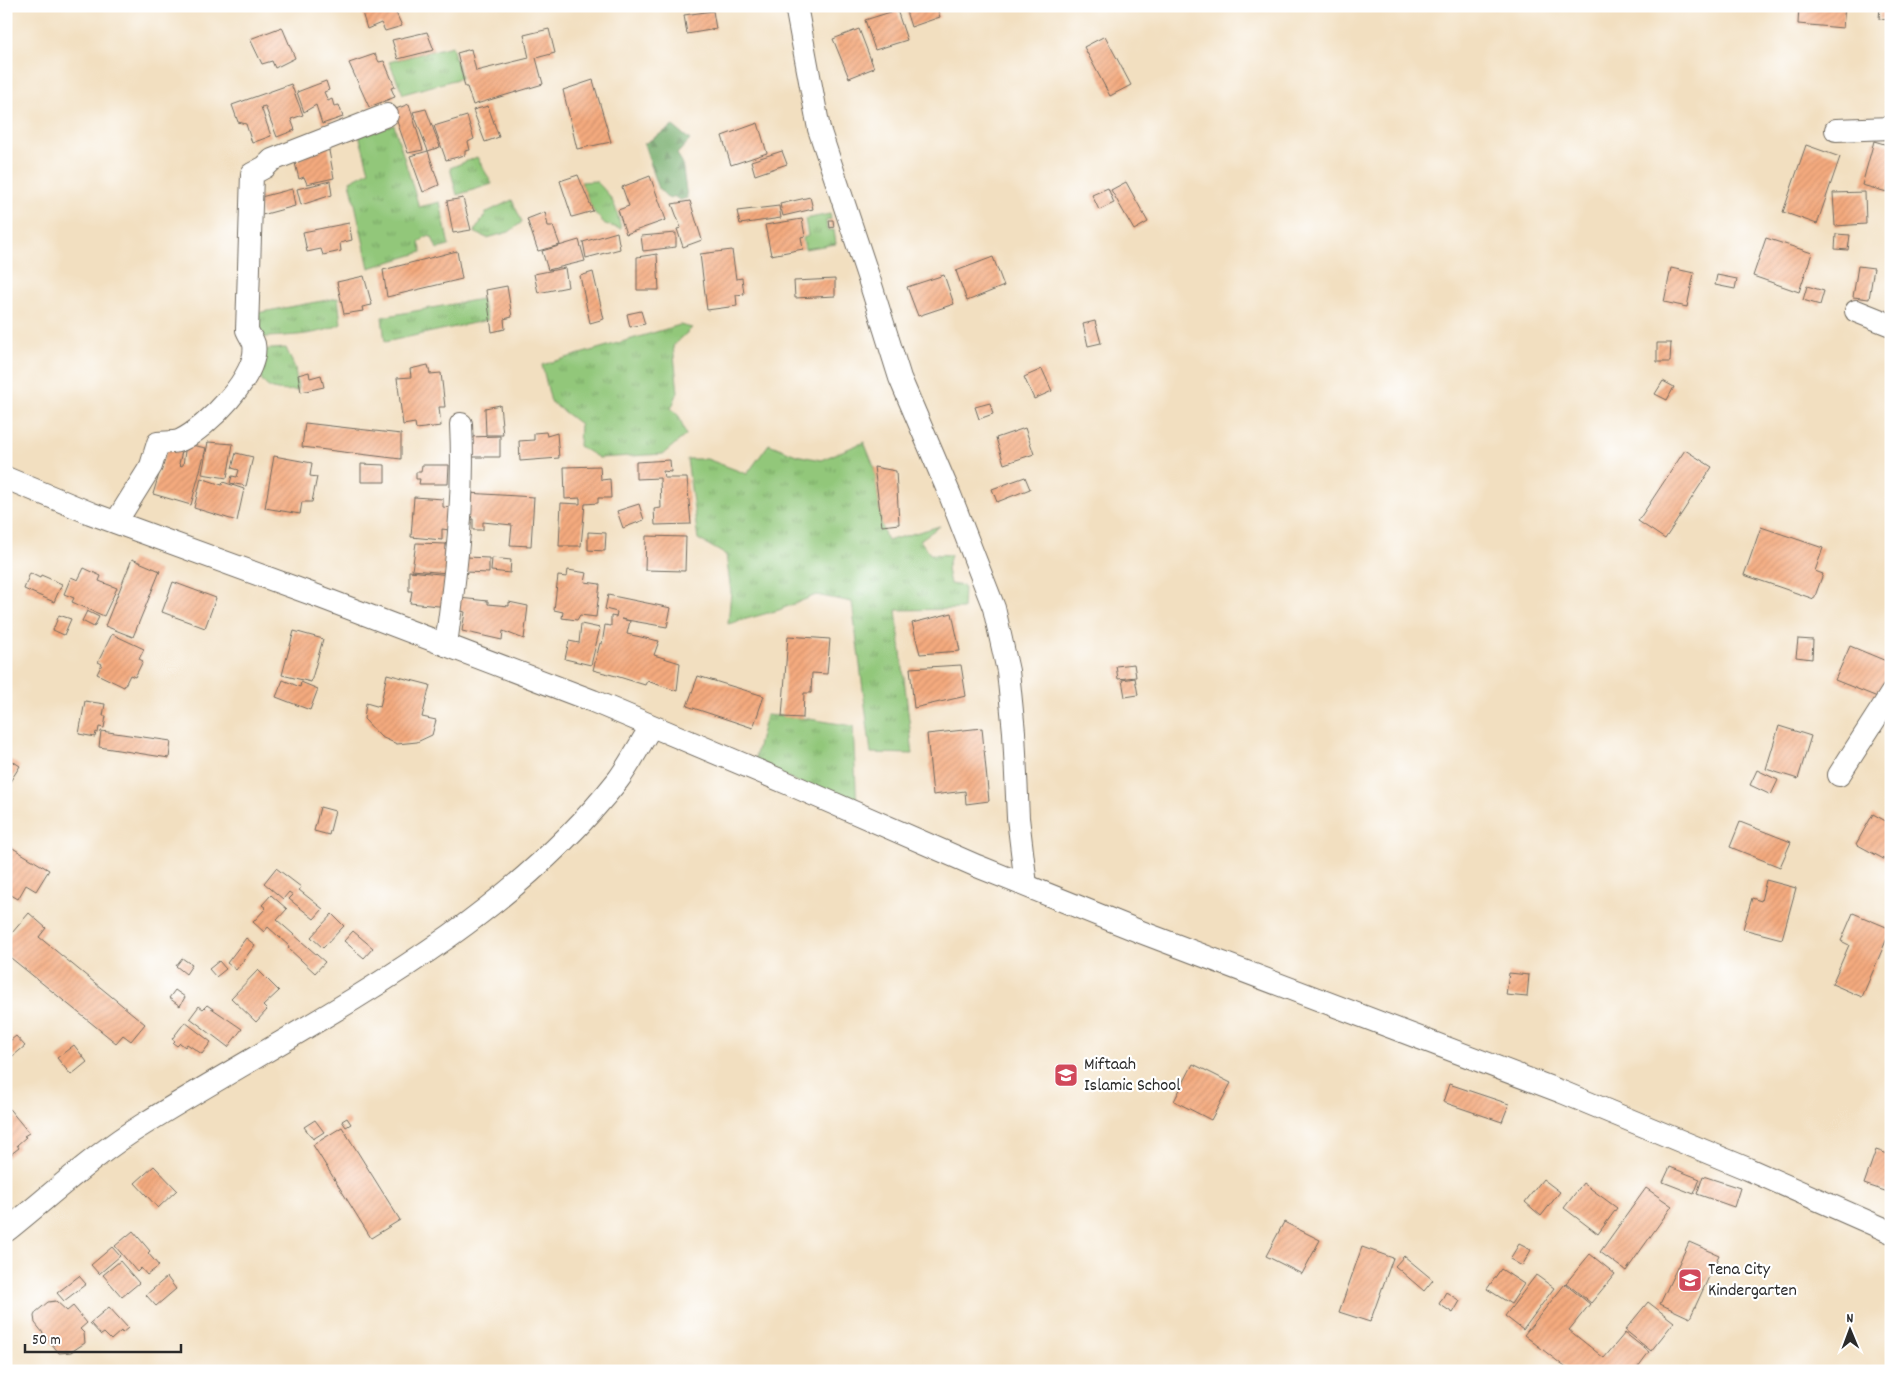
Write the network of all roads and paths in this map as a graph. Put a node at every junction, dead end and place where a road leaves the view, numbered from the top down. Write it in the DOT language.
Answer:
graph roads {
  1 [pos="796,6"];
  2 [pos="387,115"];
  3 [pos="1891,128"];
  4 [pos="1836,130"];
  5 [pos="1856,311"];
  6 [pos="1891,325"];
  7 [pos="461,424"];
  8 [pos="6,478"];
  9 [pos="116,522"];
  10 [pos="446,645"];
  11 [pos="1891,694"];
  12 [pos="651,727"];
  13 [pos="1838,775"];
  14 [pos="1026,885"];
  15 [pos="6,1231"];
  16 [pos="1891,1232"];
  1 -- 14 [label="street"];
  2 -- 9 [label="street"];
  3 -- 4 [label="street"];
  5 -- 6 [label="street"];
  7 -- 10 [label="street"];
  8 -- 9 [label="street"];
  9 -- 10 [label="street"];
  10 -- 12 [label="street"];
  11 -- 13 [label="street"];
  12 -- 14 [label="street"];
  12 -- 15 [label="street"];
  14 -- 16 [label="street"];
}
